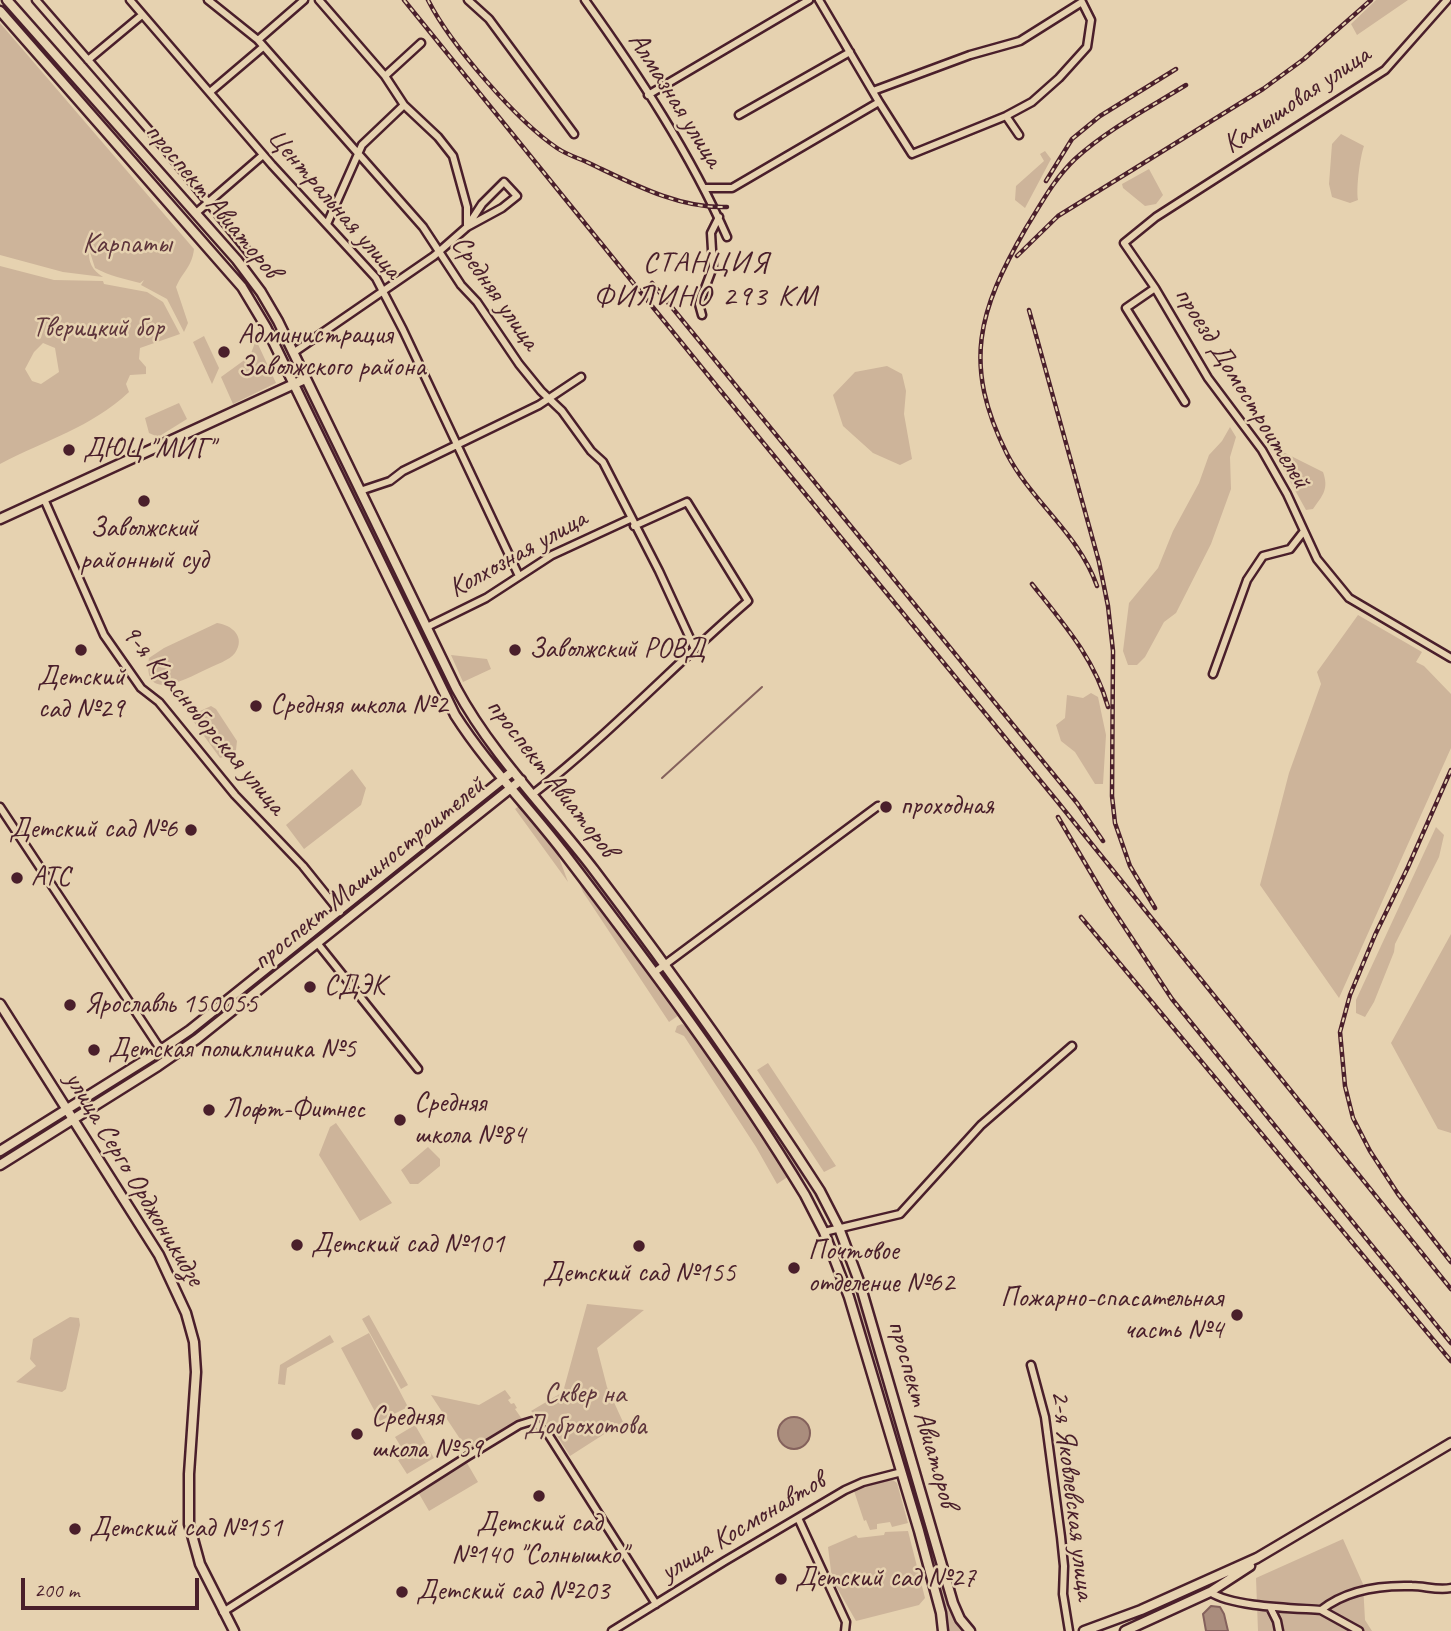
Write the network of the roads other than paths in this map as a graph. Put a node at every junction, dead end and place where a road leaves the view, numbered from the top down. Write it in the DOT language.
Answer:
graph roads {
  1 [pos="7,0"];
  2 [pos="36,0"];
  3 [pos="130,0"];
  4 [pos="208,0"];
  5 [pos="304,0"];
  6 [pos="319,0"];
  7 [pos="468,0"];
  8 [pos="584,0"];
  9 [pos="810,0"];
  10 [pos="819,0"];
  11 [pos="1447,0"];
  12 [pos="1082,1"];
  13 [pos="0,11"];
  14 [pos="142,15"];
  15 [pos="261,43"];
  16 [pos="421,43"];
  17 [pos="850,52"];
  18 [pos="88,61"];
  19 [pos="385,76"];
  20 [pos="873,91"];
  21 [pos="210,92"];
  22 [pos="648,95"];
  23 [pos="879,102"];
  24 [pos="404,105"];
  25 [pos="739,116"];
  26 [pos="1006,116"];
  27 [pos="574,134"];
  28 [pos="1019,135"];
  29 [pos="358,153"];
  30 [pos="263,155"];
  31 [pos="706,188"];
  32 [pos="208,202"];
  33 [pos="196,213"];
  34 [pos="719,217"];
  35 [pos="327,224"];
  36 [pos="467,227"];
  37 [pos="727,237"];
  38 [pos="1124,243"];
  39 [pos="440,250"];
  40 [pos="250,254"];
  41 [pos="1155,288"];
  42 [pos="384,291"];
  43 [pos="702,315"];
  44 [pos="278,321"];
  45 [pos="266,327"];
  46 [pos="293,354"];
  47 [pos="581,377"];
  48 [pos="305,379"];
  49 [pos="294,385"];
  50 [pos="549,399"];
  51 [pos="1185,402"];
  52 [pos="456,444"];
  53 [pos="360,491"];
  54 [pos="44,499"];
  55 [pos="0,519"];
  56 [pos="630,519"];
  57 [pos="634,526"];
  58 [pos="1304,531"];
  59 [pos="519,576"];
  60 [pos="427,627"];
  61 [pos="694,648"];
  62 [pos="1451,658"];
  63 [pos="1213,674"];
  64 [pos="513,771"];
  65 [pos="503,779"];
  66 [pos="521,780"];
  67 [pos="510,788"];
  68 [pos="533,794"];
  69 [pos="878,806"];
  70 [pos="0,807"];
  71 [pos="340,912"];
  72 [pos="318,944"];
  73 [pos="666,964"];
  74 [pos="655,972"];
  75 [pos="0,1004"];
  76 [pos="1072,1046"];
  77 [pos="162,1050"];
  78 [pos="418,1069"];
  79 [pos="68,1109"];
  80 [pos="74,1119"];
  81 [pos="0,1151"];
  82 [pos="0,1165"];
  83 [pos="839,1228"];
  84 [pos="824,1232"];
  85 [pos="1031,1365"];
  86 [pos="1451,1443"];
  87 [pos="902,1472"];
  88 [pos="798,1518"];
  89 [pos="1279,1547"];
  90 [pos="1451,1588"];
  91 [pos="1210,1592"];
  92 [pos="656,1604"];
  93 [pos="1270,1606"];
  94 [pos="1321,1610"];
  95 [pos="223,1612"];
  96 [pos="229,1629"];
  97 [pos="612,1631"];
  98 [pos="845,1631"];
  99 [pos="943,1631"];
  100 [pos="970,1631"];
  101 [pos="1069,1631"];
  102 [pos="1084,1631"];
  103 [pos="1125,1631"];
  104 [pos="1279,1631"];
  105 [pos="1359,1631"];
  1 -- 33 [label="main road, проспект Авиаторов"];
  2 -- 18 [label="street, проспект Авиаторов"];
  3 -- 14 [label="street, Центральная улица"];
  4 -- 15 [label="street, Средняя улица"];
  5 -- 15 [label="street"];
  6 -- 19 [label="street"];
  7 -- 27 [label="street"];
  8 -- 22 [label="street, Алмазная улица"];
  9 -- 22 [label="street"];
  10 -- 17 [label="street"];
  11 -- 38 [label="street, Камышовая улица"];
  12 -- 20 [label="street"];
  12 -- 26 [label="street"];
  13 -- 45 [label="main road, проспект Авиаторов"];
  14 -- 18 [label="street"];
  14 -- 21 [label="street, Центральная улица"];
  15 -- 21 [label="street"];
  15 -- 29 [label="street, Средняя улица"];
  16 -- 19 [label="street"];
  17 -- 20 [label="street"];
  17 -- 25 [label="street"];
  18 -- 32 [label="street, проспект Авиаторов"];
  19 -- 24 [label="street"];
  20 -- 23 [label="street"];
  21 -- 30 [label="street, Центральная улица"];
  22 -- 31 [label="street, Алмазная улица"];
  23 -- 26 [label="street"];
  23 -- 31 [label="street"];
  24 -- 29 [label="street"];
  24 -- 36 [label="street"];
  26 -- 28 [label="street"];
  29 -- 35 [label="street"];
  29 -- 39 [label="street, Средняя улица"];
  30 -- 32 [label="street"];
  30 -- 35 [label="street, Центральная улица"];
  31 -- 34 [label="street, Алмазная улица"];
  32 -- 33 [label="street"];
  32 -- 40 [label="street, проспект Авиаторов"];
  33 -- 44 [label="main road, проспект Авиаторов"];
  34 -- 37 [label="street, Алмазная улица"];
  34 -- 43 [label="street"];
  35 -- 42 [label="street, Центральная улица"];
  36 -- 36 [label="street"];
  36 -- 39 [label="street"];
  38 -- 41 [label="street, проезд Домостроителей"];
  39 -- 42 [label="street"];
  39 -- 50 [label="street, Средняя улица"];
  41 -- 51 [label="street"];
  41 -- 58 [label="street, проезд Домостроителей"];
  42 -- 46 [label="street"];
  42 -- 52 [label="street, Центральная улица"];
  44 -- 45 [label="street"];
  44 -- 46 [label="main road, проспект Авиаторов"];
  45 -- 49 [label="main road, проспект Авиаторов"];
  46 -- 48 [label="main road, проспект Авиаторов"];
  47 -- 50 [label="street"];
  48 -- 49 [label="main road"];
  48 -- 53 [label="main road, проспект Авиаторов"];
  49 -- 54 [label="main road"];
  49 -- 65 [label="main road, проспект Авиаторов"];
  50 -- 52 [label="street"];
  50 -- 56 [label="street, Средняя улица"];
  52 -- 53 [label="street"];
  52 -- 59 [label="street, Центральная улица"];
  53 -- 60 [label="main road, проспект Авиаторов"];
  54 -- 55 [label="main road"];
  54 -- 71 [label="street, 9-я Красноборская улица"];
  56 -- 57 [label="street, Средняя улица"];
  56 -- 59 [label="street, Колхозная улица"];
  57 -- 61 [label="street, Средняя улица"];
  57 -- 61 [label="street"];
  58 -- 62 [label="street, проезд Домостроителей"];
  58 -- 63 [label="street"];
  59 -- 60 [label="street, Колхозная улица"];
  60 -- 64 [label="main road, проспект Авиаторов"];
  61 -- 68 [label="street"];
  64 -- 65 [label="main road, проспект Машиностроителей"];
  64 -- 66 [label="main road, проспект Авиаторов"];
  65 -- 67 [label="main road, проспект Авиаторов"];
  65 -- 71 [label="main road, проспект Машиностроителей"];
  66 -- 67 [label="main road, проспект Машиностроителей"];
  66 -- 68 [label="main road, проспект Авиаторов"];
  67 -- 72 [label="main road, проспект Машиностроителей"];
  67 -- 74 [label="main road, проспект Авиаторов"];
  68 -- 73 [label="main road, проспект Авиаторов"];
  69 -- 73 [label="street"];
  70 -- 77 [label="street"];
  71 -- 77 [label="main road, проспект Машиностроителей"];
  72 -- 78 [label="street"];
  72 -- 80 [label="main road, проспект Машиностроителей"];
  73 -- 74 [label="street"];
  73 -- 83 [label="main road, проспект Авиаторов"];
  74 -- 84 [label="main road, проспект Авиаторов"];
  75 -- 79 [label="main road, улица Серго Орджоникидзе"];
  76 -- 83 [label="street"];
  77 -- 79 [label="main road, проспект Машиностроителей"];
  79 -- 80 [label="main road, улица Серго Орджоникидзе"];
  79 -- 81 [label="main road, проспект Машиностроителей"];
  80 -- 82 [label="main road, проспект Машиностроителей"];
  80 -- 95 [label="main road, улица Серго Орджоникидзе"];
  83 -- 84 [label="street"];
  83 -- 100 [label="main road, проспект Авиаторов"];
  84 -- 87 [label="main road, проспект Авиаторов"];
  85 -- 101 [label="street, 2-я Яковлевская улица"];
  86 -- 89 [label="main road"];
  87 -- 88 [label="street, улица Космонавтов"];
  87 -- 99 [label="main road, проспект Авиаторов"];
  88 -- 92 [label="street, улица Космонавтов"];
  88 -- 98 [label="street"];
  89 -- 91 [label="main road"];
  89 -- 102 [label="main road"];
  90 -- 94 [label="street"];
  91 -- 93 [label="street"];
  91 -- 103 [label="main road"];
  92 -- 95 [label="street"];
  92 -- 97 [label="street, улица Космонавтов"];
  93 -- 94 [label="street"];
  93 -- 104 [label="street"];
  94 -- 105 [label="street"];
  95 -- 96 [label="main road, улица Серго Орджоникидзе"];
}
